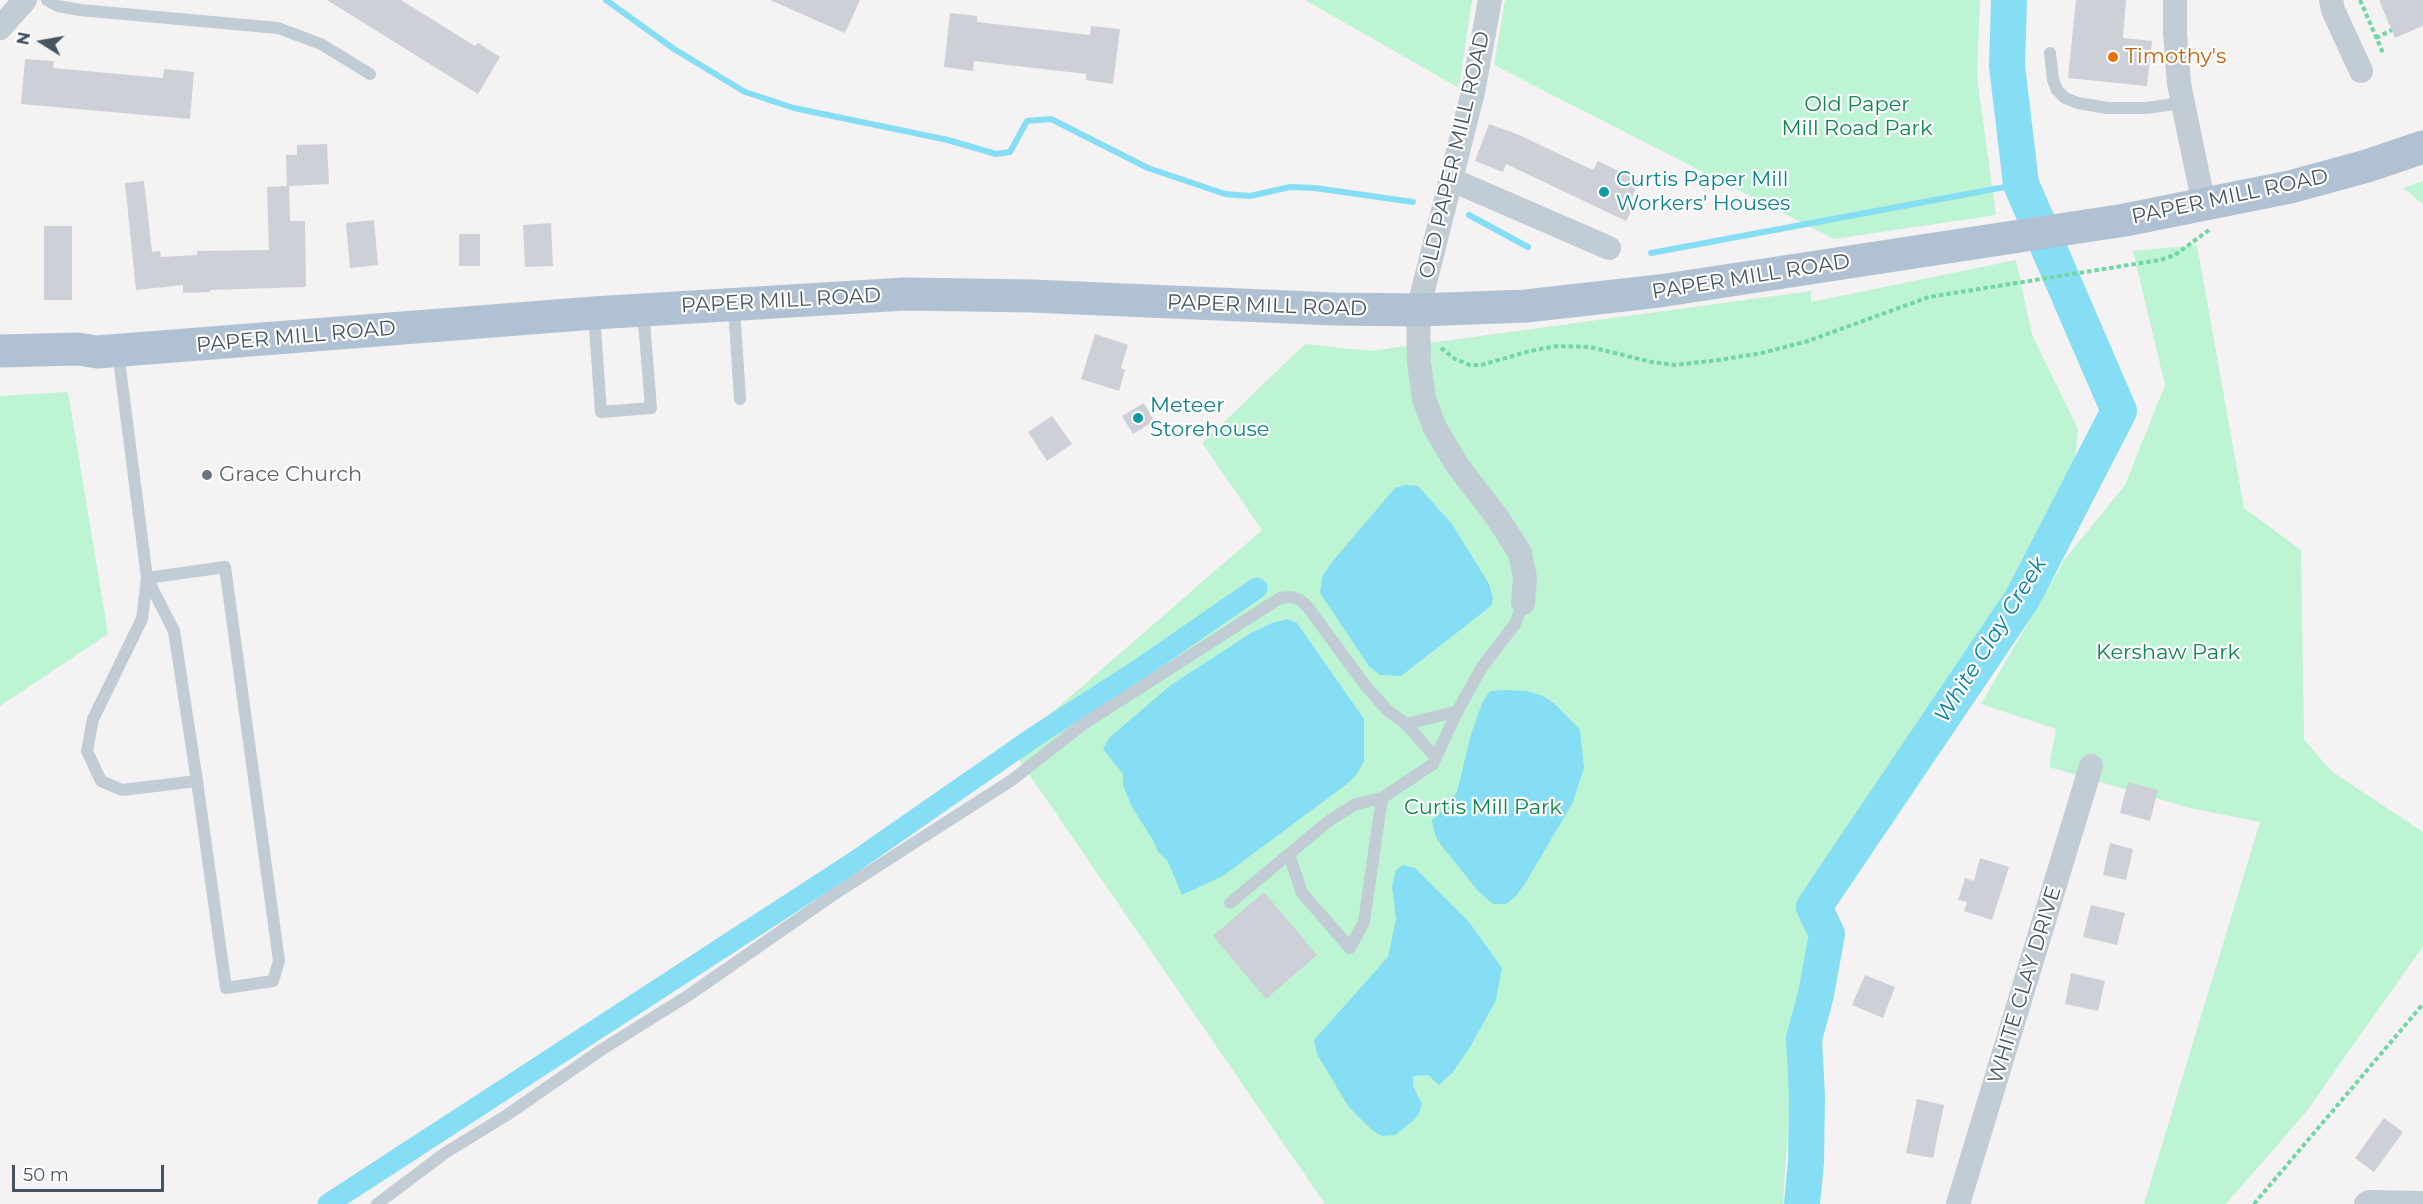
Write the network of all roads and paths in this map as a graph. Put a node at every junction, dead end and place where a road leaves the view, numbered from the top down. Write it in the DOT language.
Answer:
graph roads {
  1 [pos="25,0"];
  2 [pos="47,0"];
  3 [pos="1490,0"];
  4 [pos="2175,0"];
  5 [pos="2331,0"];
  6 [pos="2360,0"];
  7 [pos="1,24"];
  8 [pos="2392,30"];
  9 [pos="2376,38"];
  10 [pos="2383,52"];
  11 [pos="2050,53"];
  12 [pos="2361,71"];
  13 [pos="370,74"];
  14 [pos="2182,103"];
  15 [pos="2423,147"];
  16 [pos="1450,179"];
  17 [pos="2209,216"];
  18 [pos="1610,248"];
  19 [pos="734,303"];
  20 [pos="643,309"];
  21 [pos="1418,310"];
  22 [pos="594,313"];
  23 [pos="1437,345"];
  24 [pos="0,351"];
  25 [pos="108,352"];
  26 [pos="0,370"];
  27 [pos="740,399"];
  28 [pos="147,578"];
  29 [pos="1523,603"];
  30 [pos="1458,711"];
  31 [pos="1406,724"];
  32 [pos="1436,758"];
  33 [pos="2091,766"];
  34 [pos="197,781"];
  35 [pos="1382,798"];
  36 [pos="1289,854"];
  37 [pos="1230,903"];
  38 [pos="2423,1004"];
  39 [pos="2423,1203"];
  40 [pos="377,1204"];
  41 [pos="1958,1204"];
  42 [pos="2254,1204"];
  43 [pos="2366,1204"];
  1 -- 7 [label="street"];
  2 -- 13 [label="lane"];
  3 -- 16 [label="street, OLD PAPER MILL ROAD"];
  4 -- 14 [label="street"];
  5 -- 12 [label="street"];
  6 -- 9 [label="path"];
  8 -- 9 [label="path"];
  9 -- 10 [label="path"];
  11 -- 14 [label="lane"];
  14 -- 17 [label="street"];
  15 -- 17 [label="main road, PAPER MILL ROAD"];
  16 -- 18 [label="street"];
  16 -- 21 [label="street, OLD PAPER MILL ROAD"];
  17 -- 21 [label="main road, PAPER MILL ROAD"];
  17 -- 23 [label="path"];
  19 -- 20 [label="main road, PAPER MILL ROAD"];
  19 -- 21 [label="main road, PAPER MILL ROAD"];
  19 -- 27 [label="lane"];
  20 -- 22 [label="main road, PAPER MILL ROAD"];
  20 -- 22 [label="lane"];
  21 -- 29 [label="street, OLD PAPER MILL ROAD"];
  22 -- 25 [label="main road, PAPER MILL ROAD"];
  24 -- 25 [label="main road, PAPER MILL ROAD"];
  25 -- 26 [label="main road, PAPER MILL ROAD"];
  25 -- 28 [label="lane"];
  28 -- 34 [label="lane"];
  28 -- 34 [label="lane"];
  28 -- 34 [label="lane"];
  29 -- 30 [label="lane"];
  30 -- 31 [label="lane"];
  30 -- 32 [label="lane"];
  31 -- 32 [label="lane"];
  31 -- 40 [label="lane"];
  32 -- 35 [label="lane"];
  33 -- 41 [label="street, WHITE CLAY DRIVE"];
  35 -- 36 [label="lane"];
  35 -- 36 [label="lane"];
  36 -- 37 [label="lane"];
  38 -- 42 [label="path"];
  39 -- 43 [label="street"];
}
